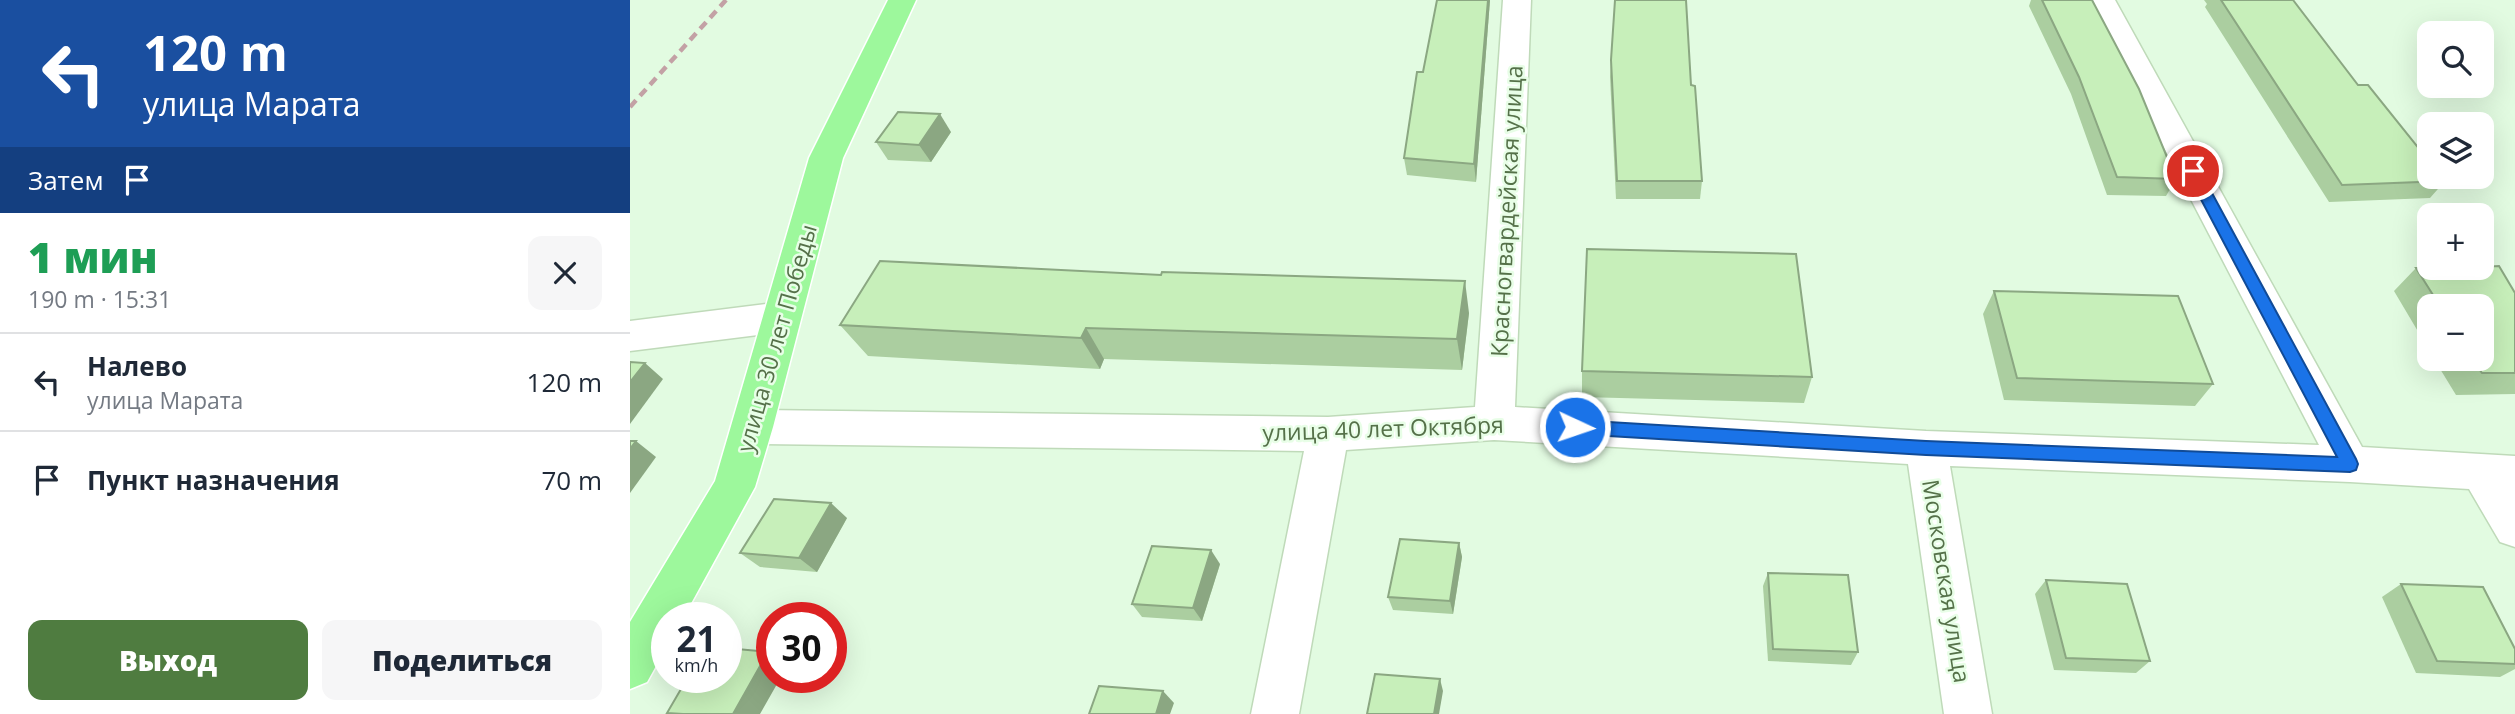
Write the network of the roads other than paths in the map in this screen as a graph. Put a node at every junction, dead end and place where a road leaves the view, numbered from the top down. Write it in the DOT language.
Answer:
graph roads {
  1 [pos="902,0"];
  2 [pos="1517,0"];
  3 [pos="2101,0"];
  4 [pos="782,317"];
  5 [pos="630,336"];
  6 [pos="1494,423"];
  7 [pos="753,427"];
  8 [pos="1328,434"];
  9 [pos="1926,448"];
  10 [pos="2350,464"];
  11 [pos="2498,474"];
  12 [pos="2515,528"];
  13 [pos="630,666"];
  14 [pos="1275,714"];
  15 [pos="1968,714"];
  1 -- 4 [label="main road, улица 30 лет Победы"];
  2 -- 6 [label="street, Красногвардейская улица"];
  3 -- 10 [label="street"];
  4 -- 5 [label="street"];
  4 -- 7 [label="main road, улица 30 лет Победы"];
  6 -- 8 [label="street, улица 40 лет Октября"];
  6 -- 9 [label="street, улица 40 лет Октября"];
  7 -- 8 [label="street, улица 40 лет Октября"];
  7 -- 13 [label="main road, улица 30 лет Победы"];
  8 -- 14 [label="street"];
  9 -- 10 [label="street, улица 40 лет Октября"];
  9 -- 15 [label="street, Московская улица"];
  10 -- 11 [label="street, улица 40 лет Октября"];
  11 -- 12 [label="street"];
}
